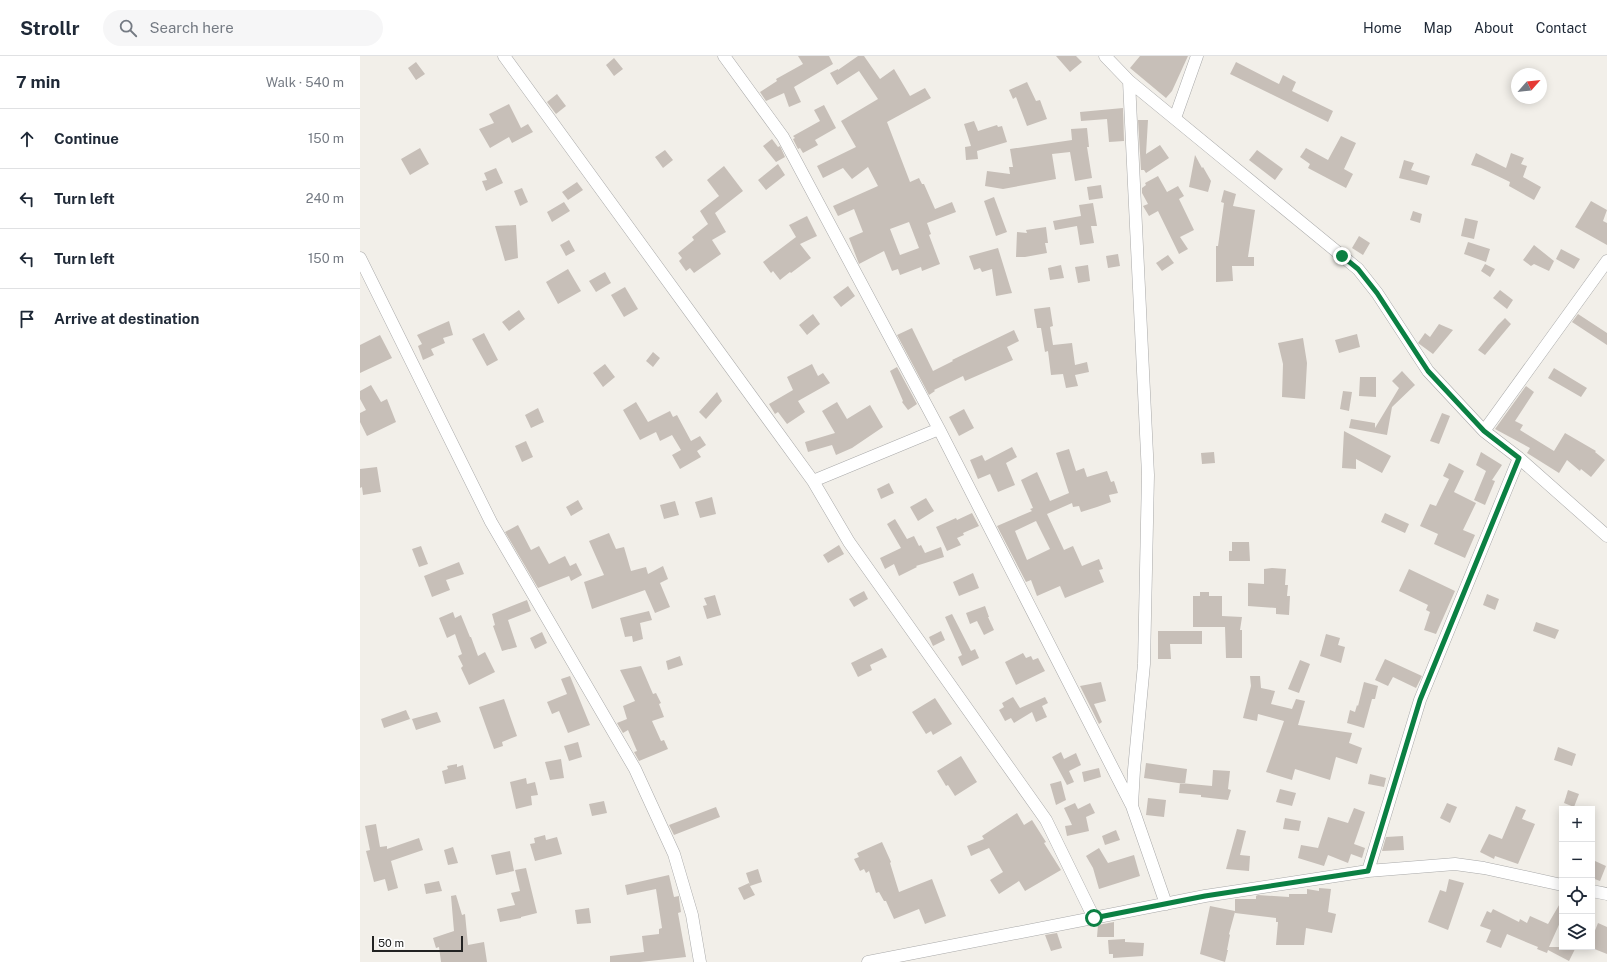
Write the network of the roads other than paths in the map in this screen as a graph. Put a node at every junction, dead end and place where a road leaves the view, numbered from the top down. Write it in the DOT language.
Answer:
graph roads {
  1 [pos="504,56"];
  2 [pos="724,56"];
  3 [pos="1105,56"];
  4 [pos="1197,56"];
  5 [pos="1129,81"];
  6 [pos="1175,118"];
  7 [pos="360,258"];
  8 [pos="1607,261"];
  9 [pos="939,429"];
  10 [pos="1484,431"];
  11 [pos="1519,458"];
  12 [pos="813,481"];
  13 [pos="1607,536"];
  14 [pos="1132,806"];
  15 [pos="1368,871"];
  16 [pos="1559,884"];
  17 [pos="1595,892"];
  18 [pos="1607,894"];
  19 [pos="1166,904"];
  20 [pos="1094,918"];
  21 [pos="700,962"];
  22 [pos="868,962"];
  1 -- 12 [label="street"];
  2 -- 9 [label="street"];
  3 -- 5 [label="street"];
  4 -- 6 [label="street"];
  5 -- 6 [label="street"];
  5 -- 14 [label="street"];
  6 -- 10 [label="street"];
  7 -- 21 [label="street"];
  8 -- 10 [label="street"];
  9 -- 12 [label="street"];
  9 -- 14 [label="street"];
  10 -- 11 [label="street"];
  11 -- 13 [label="street"];
  11 -- 15 [label="street"];
  12 -- 20 [label="street"];
  14 -- 19 [label="street"];
  15 -- 16 [label="street"];
  15 -- 19 [label="street"];
  17 -- 18 [label="street"];
  19 -- 20 [label="street"];
  20 -- 22 [label="street"];
}
